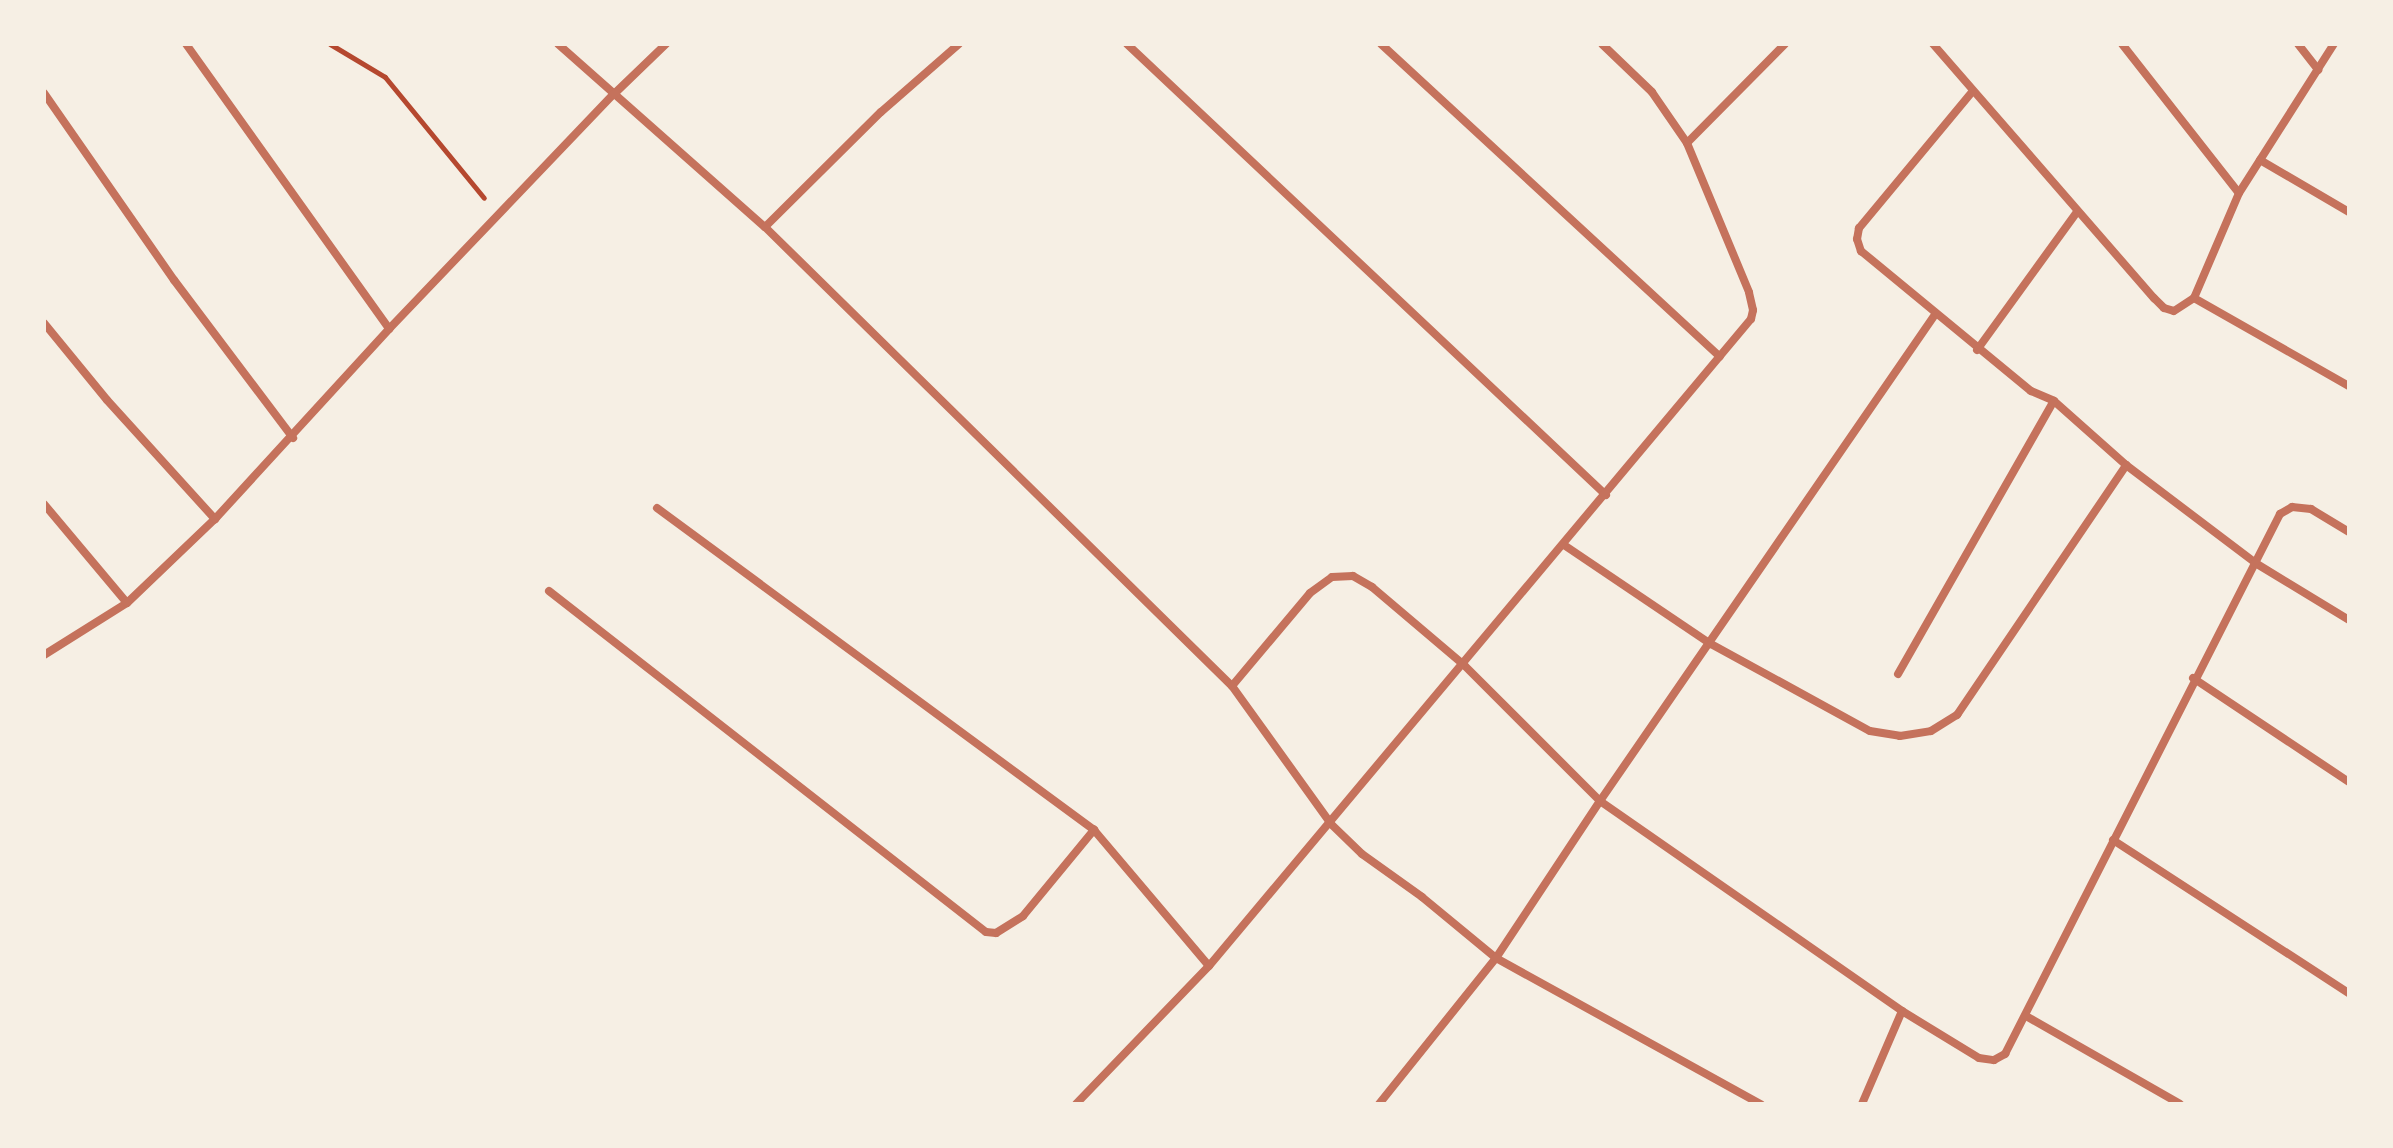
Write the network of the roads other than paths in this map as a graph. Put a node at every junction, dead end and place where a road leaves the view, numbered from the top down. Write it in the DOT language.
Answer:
graph roads {
  1 [pos="186,44"];
  2 [pos="558,44"];
  3 [pos="666,44"];
  4 [pos="959,44"];
  5 [pos="1127,44"];
  6 [pos="1381,44"];
  7 [pos="1602,44"];
  8 [pos="1785,44"];
  9 [pos="1933,44"];
  10 [pos="2122,44"];
  11 [pos="2298,44"];
  12 [pos="2334,44"];
  13 [pos="2318,70"];
  14 [pos="1972,92"];
  15 [pos="44,93"];
  16 [pos="613,95"];
  17 [pos="1687,143"];
  18 [pos="2260,160"];
  19 [pos="2239,193"];
  20 [pos="2077,212"];
  21 [pos="2349,212"];
  22 [pos="765,227"];
  23 [pos="2194,298"];
  24 [pos="1936,313"];
  25 [pos="44,323"];
  26 [pos="389,329"];
  27 [pos="1977,350"];
  28 [pos="1720,357"];
  29 [pos="2349,386"];
  30 [pos="2054,401"];
  31 [pos="293,438"];
  32 [pos="2126,465"];
  33 [pos="1606,495"];
  34 [pos="44,504"];
  35 [pos="657,508"];
  36 [pos="215,519"];
  37 [pos="2349,532"];
  38 [pos="1564,545"];
  39 [pos="2257,564"];
  40 [pos="549,591"];
  41 [pos="127,603"];
  42 [pos="2349,620"];
  43 [pos="1711,644"];
  44 [pos="44,655"];
  45 [pos="1464,665"];
  46 [pos="1898,674"];
  47 [pos="2193,678"];
  48 [pos="1232,686"];
  49 [pos="2349,782"];
  50 [pos="1600,801"];
  51 [pos="1331,824"];
  52 [pos="1094,830"];
  53 [pos="2113,840"];
  54 [pos="1496,958"];
  55 [pos="1209,966"];
  56 [pos="2349,993"];
  57 [pos="1902,1011"];
  58 [pos="2026,1016"];
  59 [pos="1076,1104"];
  60 [pos="1379,1104"];
  61 [pos="1761,1104"];
  62 [pos="1862,1104"];
  63 [pos="2180,1104"];
  1 -- 26 [label="street"];
  2 -- 16 [label="street"];
  3 -- 16 [label="street"];
  4 -- 22 [label="street"];
  5 -- 33 [label="street"];
  6 -- 28 [label="street"];
  7 -- 17 [label="street"];
  8 -- 17 [label="street"];
  9 -- 14 [label="street"];
  10 -- 19 [label="street"];
  11 -- 13 [label="street"];
  12 -- 13 [label="street"];
  13 -- 18 [label="street"];
  14 -- 20 [label="street"];
  14 -- 24 [label="street"];
  15 -- 31 [label="street"];
  16 -- 22 [label="street"];
  16 -- 26 [label="street"];
  17 -- 28 [label="street"];
  18 -- 19 [label="street"];
  18 -- 21 [label="street"];
  19 -- 23 [label="street"];
  20 -- 23 [label="street"];
  20 -- 27 [label="street"];
  22 -- 48 [label="street"];
  23 -- 29 [label="street"];
  24 -- 27 [label="street"];
  24 -- 43 [label="street"];
  25 -- 36 [label="street"];
  26 -- 31 [label="street"];
  27 -- 30 [label="street"];
  28 -- 33 [label="street"];
  30 -- 32 [label="street"];
  30 -- 46 [label="street"];
  31 -- 36 [label="street"];
  32 -- 39 [label="street"];
  32 -- 43 [label="street"];
  33 -- 38 [label="street"];
  34 -- 41 [label="street"];
  35 -- 52 [label="street"];
  36 -- 41 [label="street"];
  37 -- 39 [label="street"];
  38 -- 43 [label="street"];
  38 -- 45 [label="street"];
  39 -- 42 [label="street"];
  39 -- 47 [label="street"];
  40 -- 52 [label="street"];
  41 -- 44 [label="street"];
  43 -- 50 [label="street"];
  45 -- 48 [label="street"];
  45 -- 50 [label="street"];
  45 -- 51 [label="street"];
  47 -- 49 [label="street"];
  47 -- 53 [label="street"];
  48 -- 51 [label="street"];
  50 -- 54 [label="street"];
  50 -- 57 [label="street"];
  51 -- 54 [label="street"];
  51 -- 55 [label="street"];
  52 -- 55 [label="street"];
  53 -- 56 [label="street"];
  53 -- 58 [label="street"];
  54 -- 60 [label="street"];
  54 -- 61 [label="street"];
  55 -- 59 [label="street"];
  57 -- 58 [label="street"];
  57 -- 62 [label="street"];
  58 -- 63 [label="street"];
}
